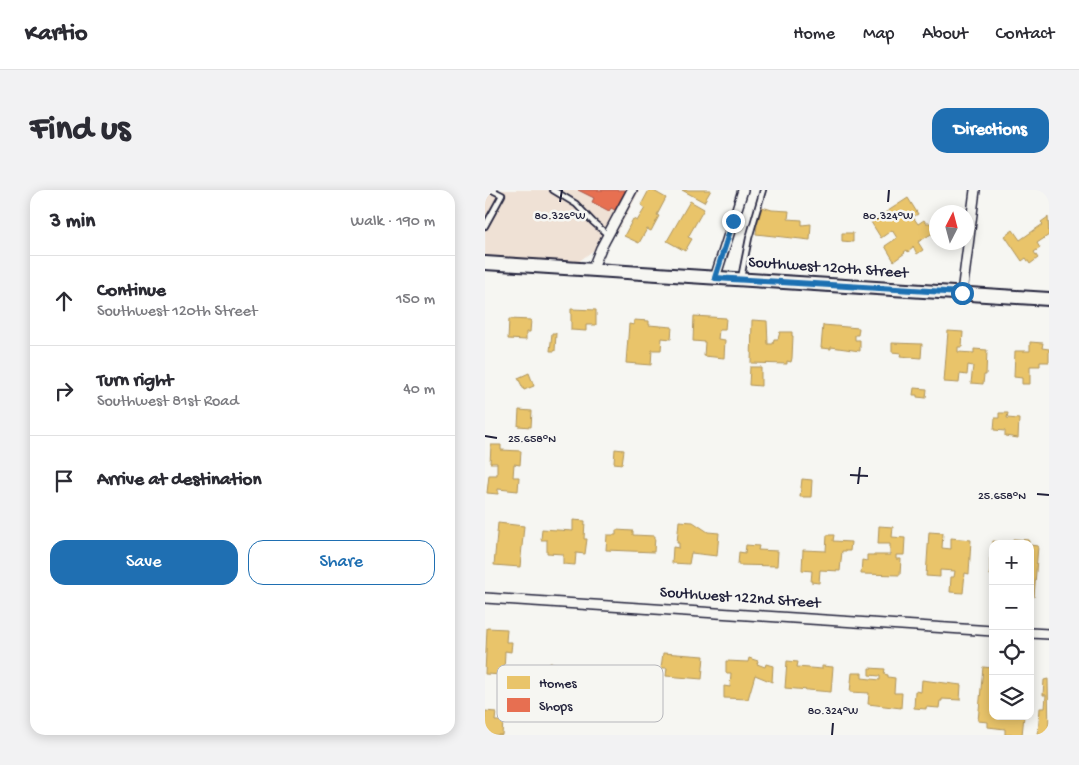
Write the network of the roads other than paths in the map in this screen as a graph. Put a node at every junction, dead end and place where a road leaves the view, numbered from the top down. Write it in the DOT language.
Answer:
graph roads {
  1 [pos="492,190"];
  2 [pos="553,190"];
  3 [pos="632,190"];
  4 [pos="743,190"];
  5 [pos="763,190"];
  6 [pos="975,190"];
  7 [pos="485,226"];
  8 [pos="608,235"];
  9 [pos="485,263"];
  10 [pos="592,270"];
  11 [pos="715,278"];
  12 [pos="740,280"];
  13 [pos="962,293"];
  14 [pos="1049,299"];
  15 [pos="485,598"];
  16 [pos="989,631"];
  17 [pos="1034,633"];
  18 [pos="1049,634"];
  1 -- 7 [label="lane"];
  2 -- 8 [label="lane"];
  3 -- 8 [label="street"];
  4 -- 11 [label="street"];
  5 -- 12 [label="lane"];
  6 -- 13 [label="street"];
  8 -- 10 [label="street"];
  9 -- 10 [label="street, Southwest 120th Street"];
  10 -- 11 [label="street, Southwest 120th Street"];
  11 -- 12 [label="street, Southwest 120th Street"];
  12 -- 13 [label="street, Southwest 120th Street"];
  13 -- 14 [label="street, Southwest 120th Street"];
  15 -- 16 [label="street, Southwest 122nd Street"];
  17 -- 18 [label="street"];
}
